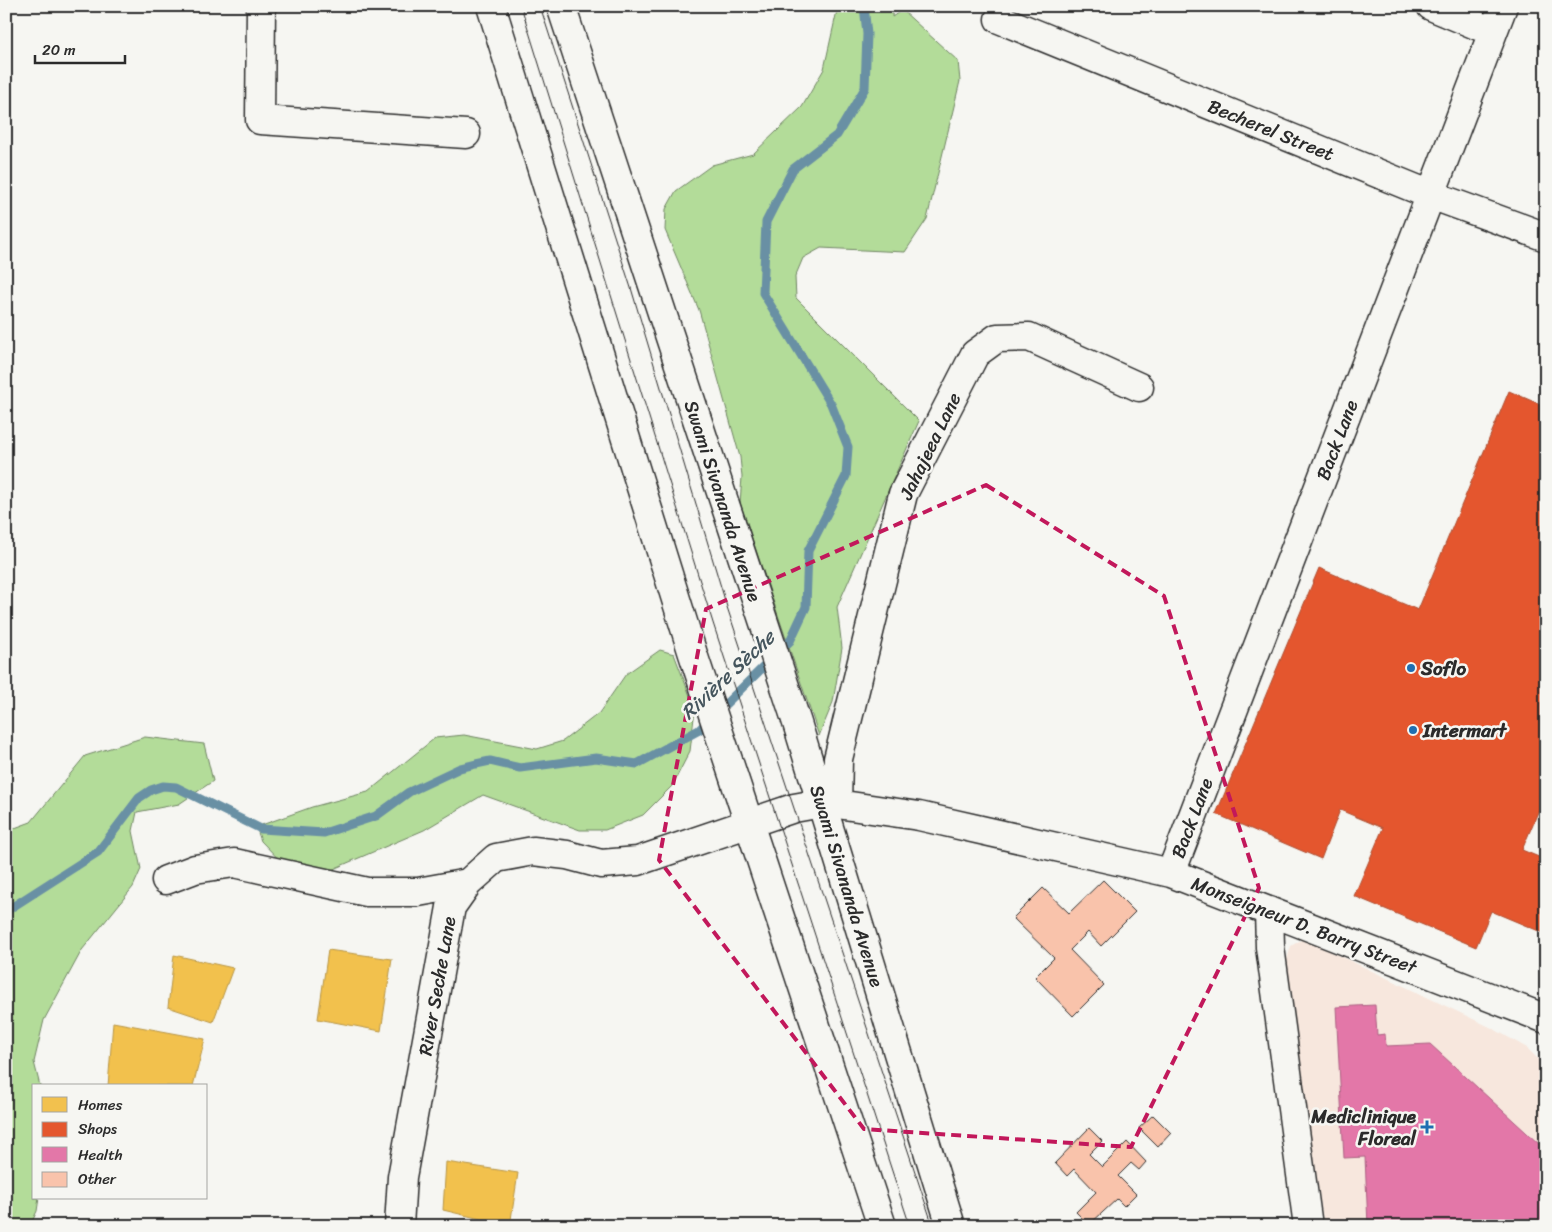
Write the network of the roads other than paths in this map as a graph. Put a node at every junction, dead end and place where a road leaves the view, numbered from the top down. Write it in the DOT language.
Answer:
graph roads {
  1 [pos="262,6"];
  2 [pos="491,6"];
  3 [pos="561,6"];
  4 [pos="1431,6"];
  5 [pos="1503,6"];
  6 [pos="999,19"];
  7 [pos="1493,32"];
  8 [pos="466,134"];
  9 [pos="1432,195"];
  10 [pos="1546,236"];
  11 [pos="1139,386"];
  12 [pos="829,804"];
  13 [pos="748,822"];
  14 [pos="1171,872"];
  15 [pos="166,880"];
  16 [pos="468,882"];
  17 [pos="1269,910"];
  18 [pos="1546,1019"];
  19 [pos="399,1226"];
  20 [pos="882,1226"];
  21 [pos="952,1226"];
  22 [pos="1308,1226"];
  1 -- 8 [label="street"];
  2 -- 13 [label="street"];
  3 -- 12 [label="street, Swami Sivananda Avenue"];
  4 -- 7 [label="street"];
  5 -- 7 [label="street, Back Lane"];
  6 -- 9 [label="street, Becherel Street"];
  7 -- 9 [label="street, Back Lane"];
  9 -- 10 [label="street, Becherel Street"];
  9 -- 14 [label="street, Back Lane"];
  11 -- 12 [label="street, Jahajeea Lane"];
  12 -- 13 [label="street, River Seche Lane"];
  12 -- 14 [label="street, Monseigneur D. Barry Street"];
  12 -- 21 [label="street, Swami Sivananda Avenue"];
  13 -- 16 [label="street, River Seche Lane"];
  13 -- 20 [label="street"];
  14 -- 17 [label="street, Monseigneur D. Barry Street"];
  15 -- 16 [label="street"];
  16 -- 19 [label="street, River Seche Lane"];
  17 -- 18 [label="street, Monseigneur D. Barry Street"];
  17 -- 22 [label="street"];
}
